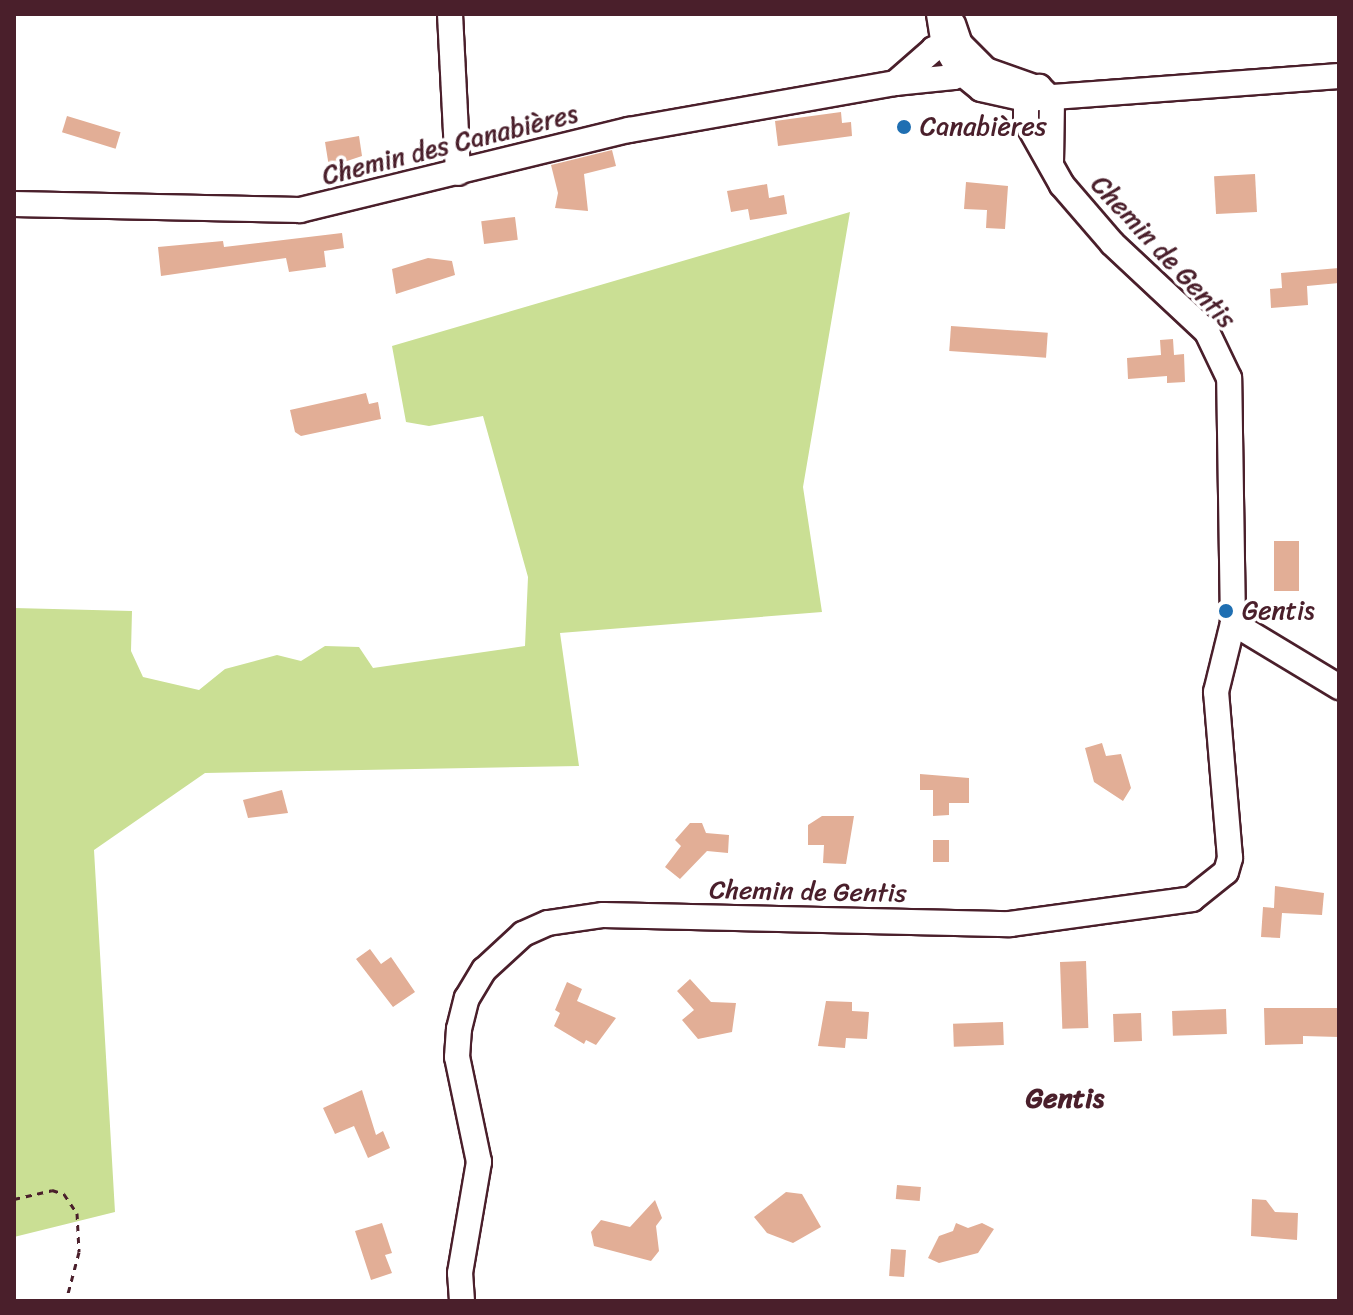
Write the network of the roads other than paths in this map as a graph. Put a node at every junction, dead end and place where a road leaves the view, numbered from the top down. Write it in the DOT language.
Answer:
graph roads {
  1 [pos="450,14"];
  2 [pos="939,14"];
  3 [pos="949,14"];
  4 [pos="958,54"];
  5 [pos="1339,76"];
  6 [pos="895,83"];
  7 [pos="1039,95"];
  8 [pos="458,173"];
  9 [pos="14,204"];
  10 [pos="1233,623"];
  11 [pos="1339,687"];
  12 [pos="462,1301"];
  1 -- 8 [label="street"];
  2 -- 4 [label="street"];
  3 -- 4 [label="street"];
  4 -- 6 [label="street, Chemin des Canabières"];
  4 -- 6 [label="street, Chemin des Canabières"];
  4 -- 7 [label="street"];
  5 -- 7 [label="street"];
  6 -- 8 [label="street, Chemin des Canabières"];
  7 -- 10 [label="street, Chemin de Gentis"];
  8 -- 9 [label="street, Chemin des Canabières"];
  10 -- 11 [label="street"];
  10 -- 12 [label="street, Chemin de Gentis"];
}
